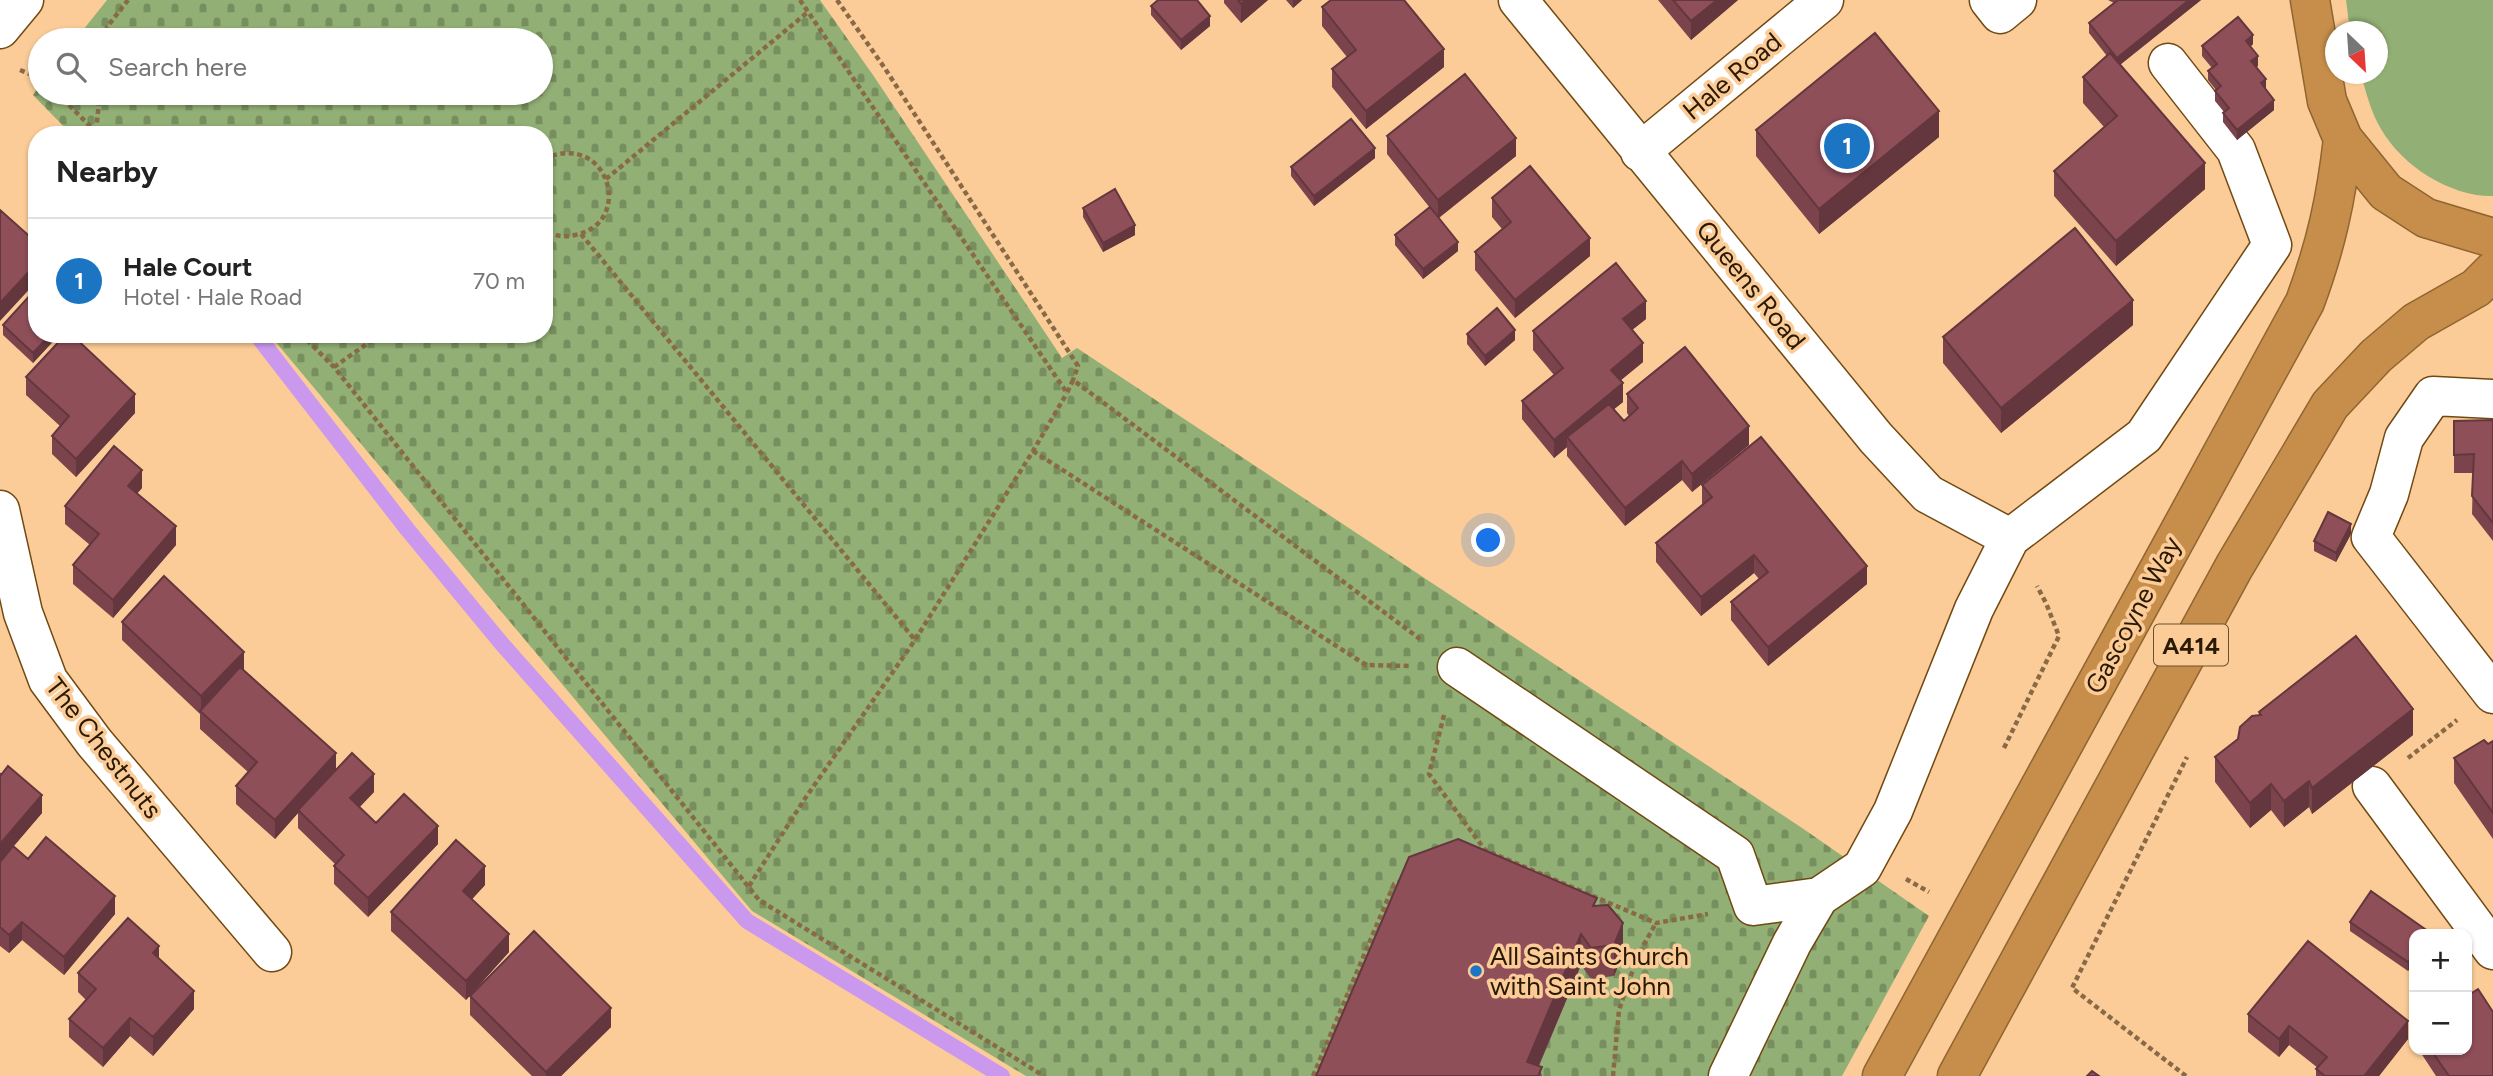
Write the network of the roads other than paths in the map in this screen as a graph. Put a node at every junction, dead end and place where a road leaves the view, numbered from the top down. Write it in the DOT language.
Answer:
graph roads {
  1 [pos="24,0"];
  2 [pos="1518,0"];
  3 [pos="1824,0"];
  4 [pos="1989,0"];
  5 [pos="2017,0"];
  6 [pos="2310,0"];
  7 [pos="0,29"];
  8 [pos="2168,63"];
  9 [pos="2343,139"];
  10 [pos="1640,152"];
  11 [pos="2493,238"];
  12 [pos="2493,271"];
  13 [pos="2493,399"];
  14 [pos="0,510"];
  15 [pos="2010,538"];
  16 [pos="1457,667"];
  17 [pos="2493,693"];
  18 [pos="2372,786"];
  19 [pos="1819,897"];
  20 [pos="2486,941"];
  21 [pos="272,952"];
  22 [pos="1728,1076"];
  23 [pos="1882,1076"];
  24 [pos="1957,1076"];
  1 -- 7 [label="street"];
  2 -- 10 [label="street, Queens Road"];
  3 -- 10 [label="street, Hale Road"];
  4 -- 5 [label="street"];
  6 -- 9 [label="highway"];
  8 -- 15 [label="street"];
  9 -- 11 [label="highway"];
  9 -- 23 [label="highway, Gascoyne Way / A414"];
  10 -- 15 [label="street, Queens Road"];
  12 -- 24 [label="highway, A414"];
  13 -- 17 [label="street"];
  14 -- 21 [label="street, The Chestnuts"];
  15 -- 19 [label="street"];
  16 -- 19 [label="street"];
  18 -- 20 [label="street"];
  19 -- 22 [label="street"];
}
